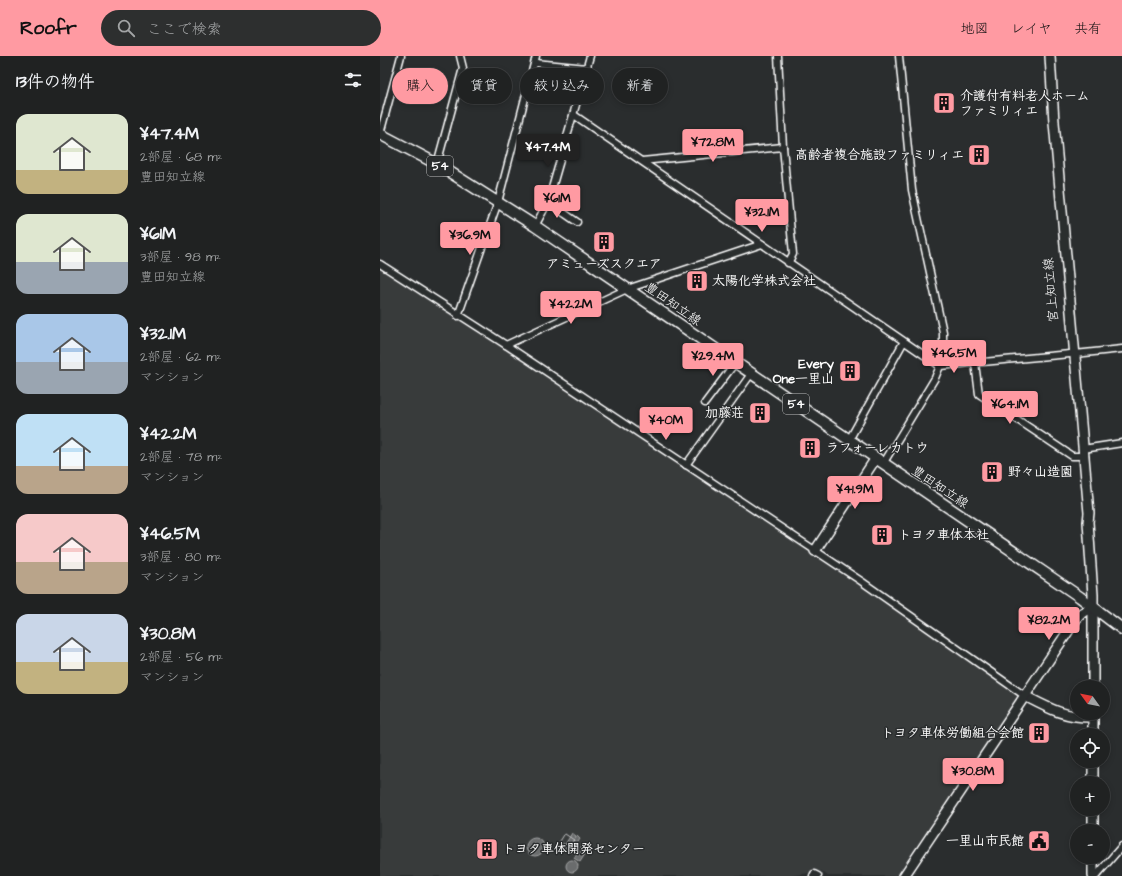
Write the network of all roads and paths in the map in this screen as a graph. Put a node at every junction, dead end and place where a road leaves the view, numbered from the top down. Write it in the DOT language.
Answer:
graph roads {
  1 [pos="401,56"];
  2 [pos="460,56"];
  3 [pos="536,56"];
  4 [pos="590,56"];
  5 [pos="778,56"];
  6 [pos="899,56"];
  7 [pos="1044,56"];
  8 [pos="1050,56"];
  9 [pos="535,63"];
  10 [pos="587,68"];
  11 [pos="577,104"];
  12 [pos="574,115"];
  13 [pos="380,134"];
  14 [pos="783,147"];
  15 [pos="642,161"];
  16 [pos="438,164"];
  17 [pos="498,202"];
  18 [pos="548,202"];
  19 [pos="577,222"];
  20 [pos="535,226"];
  21 [pos="762,244"];
  22 [pos="788,262"];
  23 [pos="380,264"];
  24 [pos="627,289"];
  25 [pos="458,316"];
  26 [pos="903,342"];
  27 [pos="506,345"];
  28 [pos="1122,349"];
  29 [pos="1072,354"];
  30 [pos="735,363"];
  31 [pos="975,363"];
  32 [pos="940,366"];
  33 [pos="751,374"];
  34 [pos="705,403"];
  35 [pos="849,440"];
  36 [pos="1122,443"];
  37 [pos="1081,452"];
  38 [pos="879,461"];
  39 [pos="686,465"];
  40 [pos="815,551"];
  41 [pos="1093,608"];
  42 [pos="1122,629"];
  43 [pos="1093,680"];
  44 [pos="1025,696"];
  45 [pos="1070,716"];
  46 [pos="1122,846"];
  47 [pos="1093,864"];
  48 [pos="812,876"];
  49 [pos="818,876"];
  50 [pos="904,876"];
  51 [pos="1093,876"];
  52 [pos="1096,876"];
  1 -- 13 [label="street"];
  2 -- 16 [label="street"];
  3 -- 9 [label="street"];
  4 -- 10 [label="street"];
  5 -- 14 [label="street"];
  6 -- 32 [label="street"];
  7 -- 29 [label="main road, 宮上知立線"];
  8 -- 29 [label="main road, 宮上知立線"];
  9 -- 10 [label="street"];
  9 -- 17 [label="street"];
  11 -- 12 [label="street"];
  12 -- 15 [label="street"];
  12 -- 18 [label="street"];
  13 -- 16 [label="main road, 豊田知立線 / 54"];
  14 -- 15 [label="street"];
  14 -- 22 [label="street"];
  15 -- 21 [label="street"];
  16 -- 17 [label="main road, 豊田知立線 / 54"];
  17 -- 20 [label="main road, 豊田知立線 / 54"];
  17 -- 25 [label="street"];
  18 -- 19 [label="street"];
  18 -- 20 [label="street"];
  20 -- 24 [label="main road, 豊田知立線 / 54"];
  21 -- 22 [label="street"];
  21 -- 24 [label="street"];
  22 -- 26 [label="street"];
  23 -- 25 [label="street"];
  24 -- 27 [label="street"];
  24 -- 30 [label="main road, 豊田知立線 / 54"];
  25 -- 27 [label="street"];
  26 -- 32 [label="street"];
  26 -- 35 [label="street"];
  27 -- 39 [label="street"];
  28 -- 29 [label="street"];
  29 -- 31 [label="street"];
  29 -- 37 [label="main road, 宮上知立線"];
  30 -- 33 [label="main road, 豊田知立線 / 54"];
  30 -- 34 [label="street"];
  31 -- 32 [label="street"];
  31 -- 37 [label="street"];
  32 -- 38 [label="street"];
  33 -- 35 [label="main road, 豊田知立線 / 54"];
  33 -- 39 [label="street"];
  35 -- 38 [label="main road, 豊田知立線 / 54"];
  36 -- 37 [label="street"];
  37 -- 41 [label="main road, 宮上知立線"];
  38 -- 40 [label="main road"];
  38 -- 41 [label="main road, 豊田知立線 / 54"];
  39 -- 40 [label="street"];
  40 -- 44 [label="street"];
  41 -- 42 [label="main road, 豊田知立線 / 54"];
  41 -- 43 [label="main road, 宮上知立線"];
  41 -- 44 [label="main road"];
  44 -- 45 [label="main road"];
  44 -- 50 [label="main road"];
  46 -- 52 [label="street"];
  47 -- 51 [label="main road"];
  48 -- 49 [label="street"];
}
